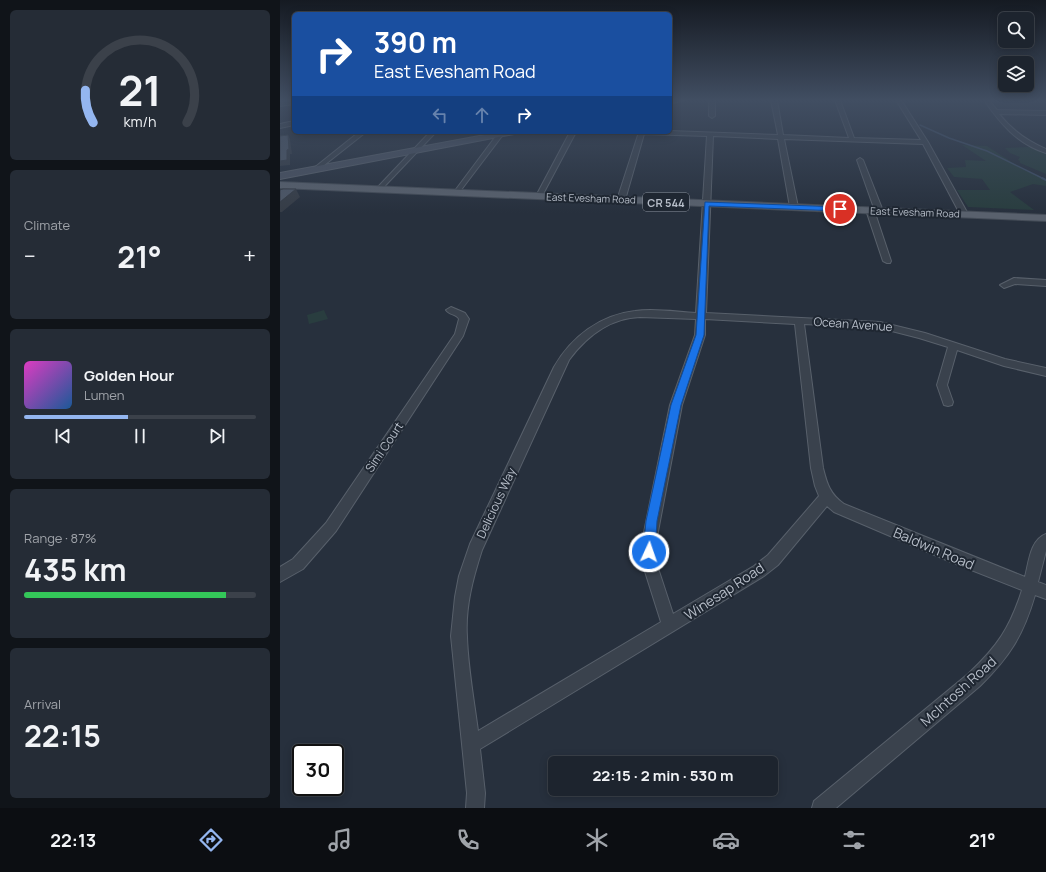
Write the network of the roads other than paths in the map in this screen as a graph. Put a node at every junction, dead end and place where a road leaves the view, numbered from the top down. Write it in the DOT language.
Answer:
graph roads {
  1 [pos="781,137"];
  2 [pos="356,138"];
  3 [pos="427,138"];
  4 [pos="478,138"];
  5 [pos="497,138"];
  6 [pos="570,138"];
  7 [pos="640,138"];
  8 [pos="710,138"];
  9 [pos="806,138"];
  10 [pos="922,138"];
  11 [pos="1020,138"];
  12 [pos="852,139"];
  13 [pos="925,142"];
  14 [pos="414,151"];
  15 [pos="1046,151"];
  16 [pos="860,160"];
  17 [pos="316,169"];
  18 [pos="280,176"];
  19 [pos="282,186"];
  20 [pos="378,190"];
  21 [pos="456,193"];
  22 [pos="539,196"];
  23 [pos="621,200"];
  24 [pos="707,204"];
  25 [pos="794,207"];
  26 [pos="874,210"];
  27 [pos="964,214"];
  28 [pos="1046,218"];
  29 [pos="887,261"];
  30 [pos="1046,283"];
  31 [pos="1004,285"];
  32 [pos="451,310"];
  33 [pos="701,316"];
  34 [pos="799,320"];
  35 [pos="953,346"];
  36 [pos="1046,372"];
  37 [pos="948,402"];
  38 [pos="826,497"];
  39 [pos="1046,540"];
  40 [pos="280,575"];
  41 [pos="1030,586"];
  42 [pos="1046,592"];
  43 [pos="670,626"];
  44 [pos="471,745"];
  45 [pos="475,808"];
  46 [pos="822,808"];
  1 -- 25 [label="street"];
  2 -- 17 [label="street"];
  3 -- 14 [label="street"];
  4 -- 14 [label="main road"];
  5 -- 21 [label="street"];
  6 -- 22 [label="street"];
  7 -- 23 [label="street"];
  8 -- 24 [label="street"];
  9 -- 12 [label="street"];
  10 -- 13 [label="street"];
  11 -- 15 [label="street"];
  12 -- 13 [label="street"];
  13 -- 27 [label="street"];
  14 -- 17 [label="main road"];
  14 -- 20 [label="street"];
  16 -- 26 [label="street"];
  17 -- 18 [label="main road"];
  19 -- 20 [label="main road, East Evesham Road / CR 544"];
  20 -- 21 [label="main road, East Evesham Road / CR 544"];
  21 -- 22 [label="main road, East Evesham Road / CR 544"];
  22 -- 23 [label="main road, East Evesham Road / CR 544"];
  23 -- 24 [label="main road, East Evesham Road / CR 544"];
  24 -- 25 [label="main road, East Evesham Road / CR 544"];
  24 -- 33 [label="street"];
  25 -- 26 [label="main road, East Evesham Road / CR 544"];
  26 -- 27 [label="main road, East Evesham Road / CR 544"];
  26 -- 29 [label="street"];
  27 -- 28 [label="main road, East Evesham Road / CR 544"];
  30 -- 31 [label="street"];
  32 -- 40 [label="street, Simi Court"];
  33 -- 34 [label="street, Ocean Avenue"];
  33 -- 43 [label="street"];
  33 -- 44 [label="street, Delicious Way"];
  34 -- 35 [label="street, Ocean Avenue"];
  34 -- 38 [label="street"];
  35 -- 36 [label="street, Ocean Avenue"];
  35 -- 37 [label="street"];
  38 -- 41 [label="street, Baldwin Road"];
  38 -- 43 [label="street, Winesap Road"];
  39 -- 41 [label="street, McIntosh Road"];
  41 -- 42 [label="street, Baldwin Road"];
  41 -- 46 [label="street, McIntosh Road"];
  43 -- 44 [label="street, Winesap Road"];
  44 -- 45 [label="street, Delicious Way"];
}
